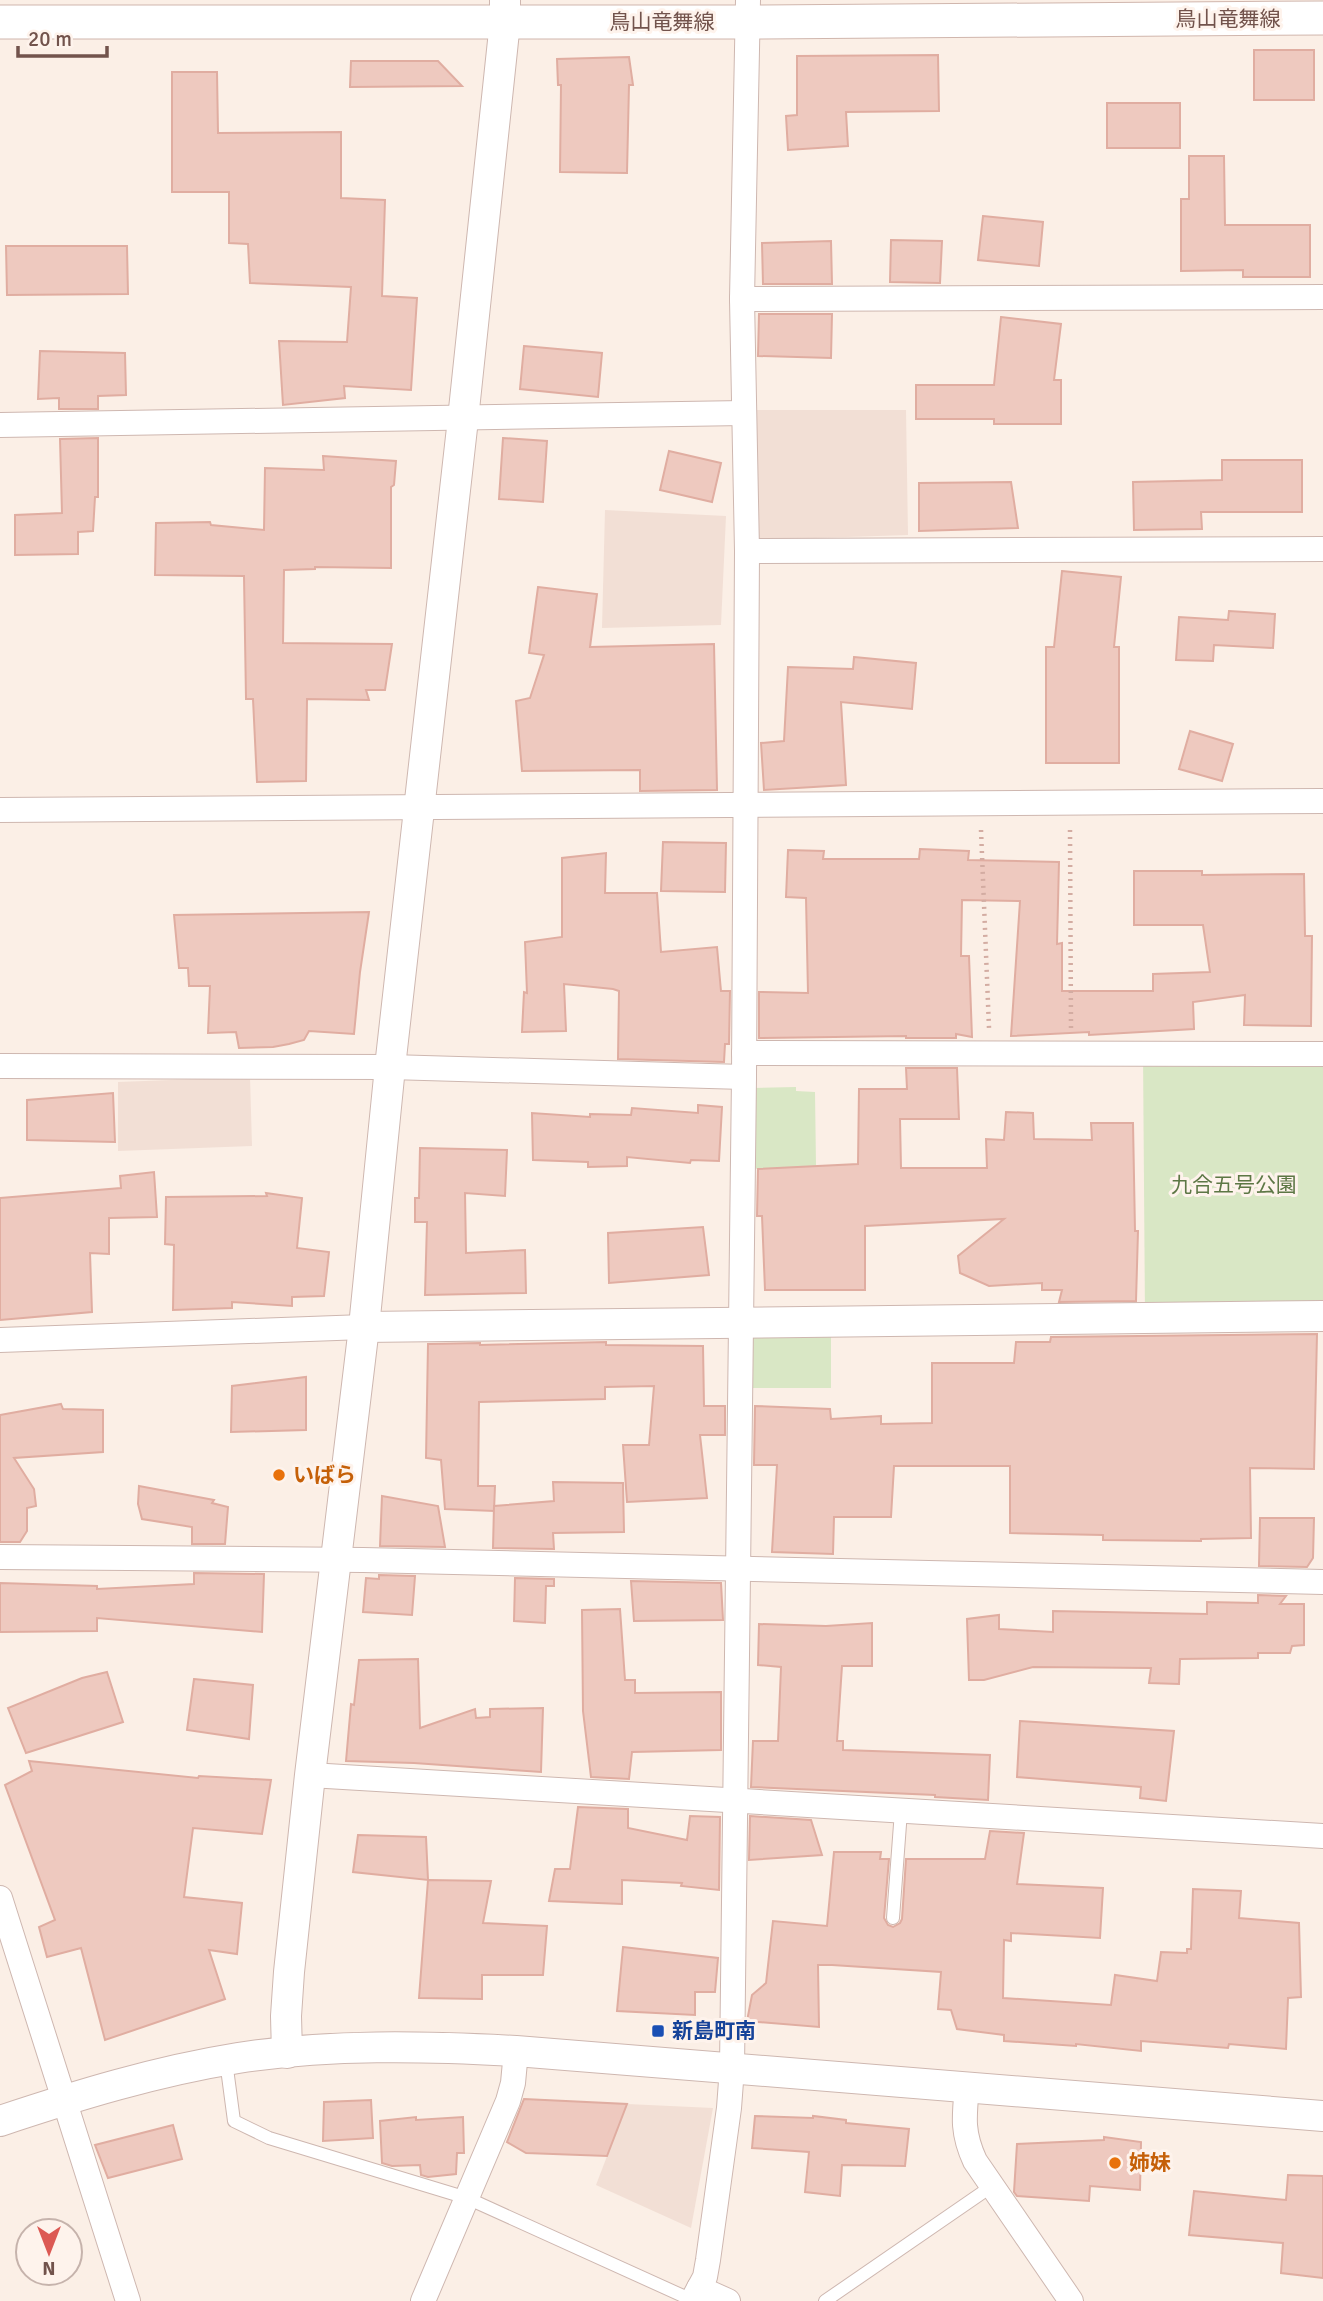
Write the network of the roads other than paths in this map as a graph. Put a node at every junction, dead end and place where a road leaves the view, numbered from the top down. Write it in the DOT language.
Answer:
graph roads {
  1 [pos="1084,10"];
  2 [pos="505,11"];
  3 [pos="748,11"];
  4 [pos="1323,18"];
  5 [pos="0,22"];
  6 [pos="1323,297"];
  7 [pos="743,299"];
  8 [pos="744,413"];
  9 [pos="463,419"];
  10 [pos="0,425"];
  11 [pos="1323,549"];
  12 [pos="747,551"];
  13 [pos="1323,801"];
  14 [pos="744,805"];
  15 [pos="420,807"];
  16 [pos="0,810"];
  17 [pos="1323,1054"];
  18 [pos="744,1065"];
  19 [pos="0,1066"];
  20 [pos="390,1067"];
  21 [pos="1323,1315"];
  22 [pos="742,1323"];
  23 [pos="364,1327"];
  24 [pos="0,1340"];
  25 [pos="0,1558"];
  26 [pos="335,1560"];
  27 [pos="738,1569"];
  28 [pos="1323,1582"];
  29 [pos="310,1775"];
  30 [pos="735,1801"];
  31 [pos="901,1811"];
  32 [pos="1323,1836"];
  33 [pos="0,1898"];
  34 [pos="894,1918"];
  35 [pos="516,2050"];
  36 [pos="287,2053"];
  37 [pos="226,2060"];
  38 [pos="732,2068"];
  39 [pos="967,2087"];
  40 [pos="63,2100"];
  41 [pos="1323,2116"];
  42 [pos="0,2121"];
  43 [pos="992,2186"];
  44 [pos="467,2198"];
  45 [pos="694,2296"];
  46 [pos="128,2301"];
  47 [pos="423,2301"];
  48 [pos="728,2301"];
  49 [pos="825,2301"];
  50 [pos="1071,2301"];
  1 -- 3 [label="main road, 鳥山竜舞線"];
  1 -- 4 [label="main road, 鳥山竜舞線"];
  2 -- 3 [label="main road, 鳥山竜舞線"];
  2 -- 5 [label="main road, 鳥山竜舞線"];
  2 -- 9 [label="street"];
  3 -- 7 [label="street"];
  6 -- 7 [label="street"];
  7 -- 8 [label="street"];
  8 -- 9 [label="street"];
  8 -- 12 [label="street"];
  9 -- 10 [label="street"];
  9 -- 15 [label="street"];
  11 -- 12 [label="street"];
  12 -- 14 [label="street"];
  13 -- 14 [label="street"];
  14 -- 15 [label="street"];
  14 -- 18 [label="street"];
  15 -- 16 [label="street"];
  15 -- 20 [label="street"];
  17 -- 18 [label="street"];
  18 -- 20 [label="street"];
  18 -- 22 [label="street"];
  19 -- 20 [label="street"];
  20 -- 23 [label="street"];
  21 -- 22 [label="street"];
  22 -- 23 [label="street"];
  22 -- 27 [label="street"];
  23 -- 24 [label="street"];
  23 -- 26 [label="street"];
  25 -- 26 [label="street"];
  26 -- 27 [label="street"];
  26 -- 29 [label="street"];
  27 -- 28 [label="street"];
  27 -- 30 [label="street"];
  29 -- 30 [label="street"];
  29 -- 36 [label="street"];
  30 -- 31 [label="street"];
  30 -- 38 [label="street"];
  31 -- 32 [label="street"];
  31 -- 34 [label="lane"];
  33 -- 40 [label="street"];
  35 -- 36 [label="street"];
  35 -- 38 [label="street"];
  35 -- 44 [label="street"];
  36 -- 37 [label="street"];
  37 -- 40 [label="street"];
  37 -- 44 [label="lane"];
  38 -- 39 [label="street"];
  38 -- 45 [label="street"];
  39 -- 41 [label="street"];
  39 -- 43 [label="street"];
  40 -- 42 [label="street"];
  40 -- 46 [label="street"];
  43 -- 49 [label="lane"];
  43 -- 50 [label="street"];
  44 -- 45 [label="lane"];
  44 -- 47 [label="street"];
  45 -- 48 [label="street"];
}
